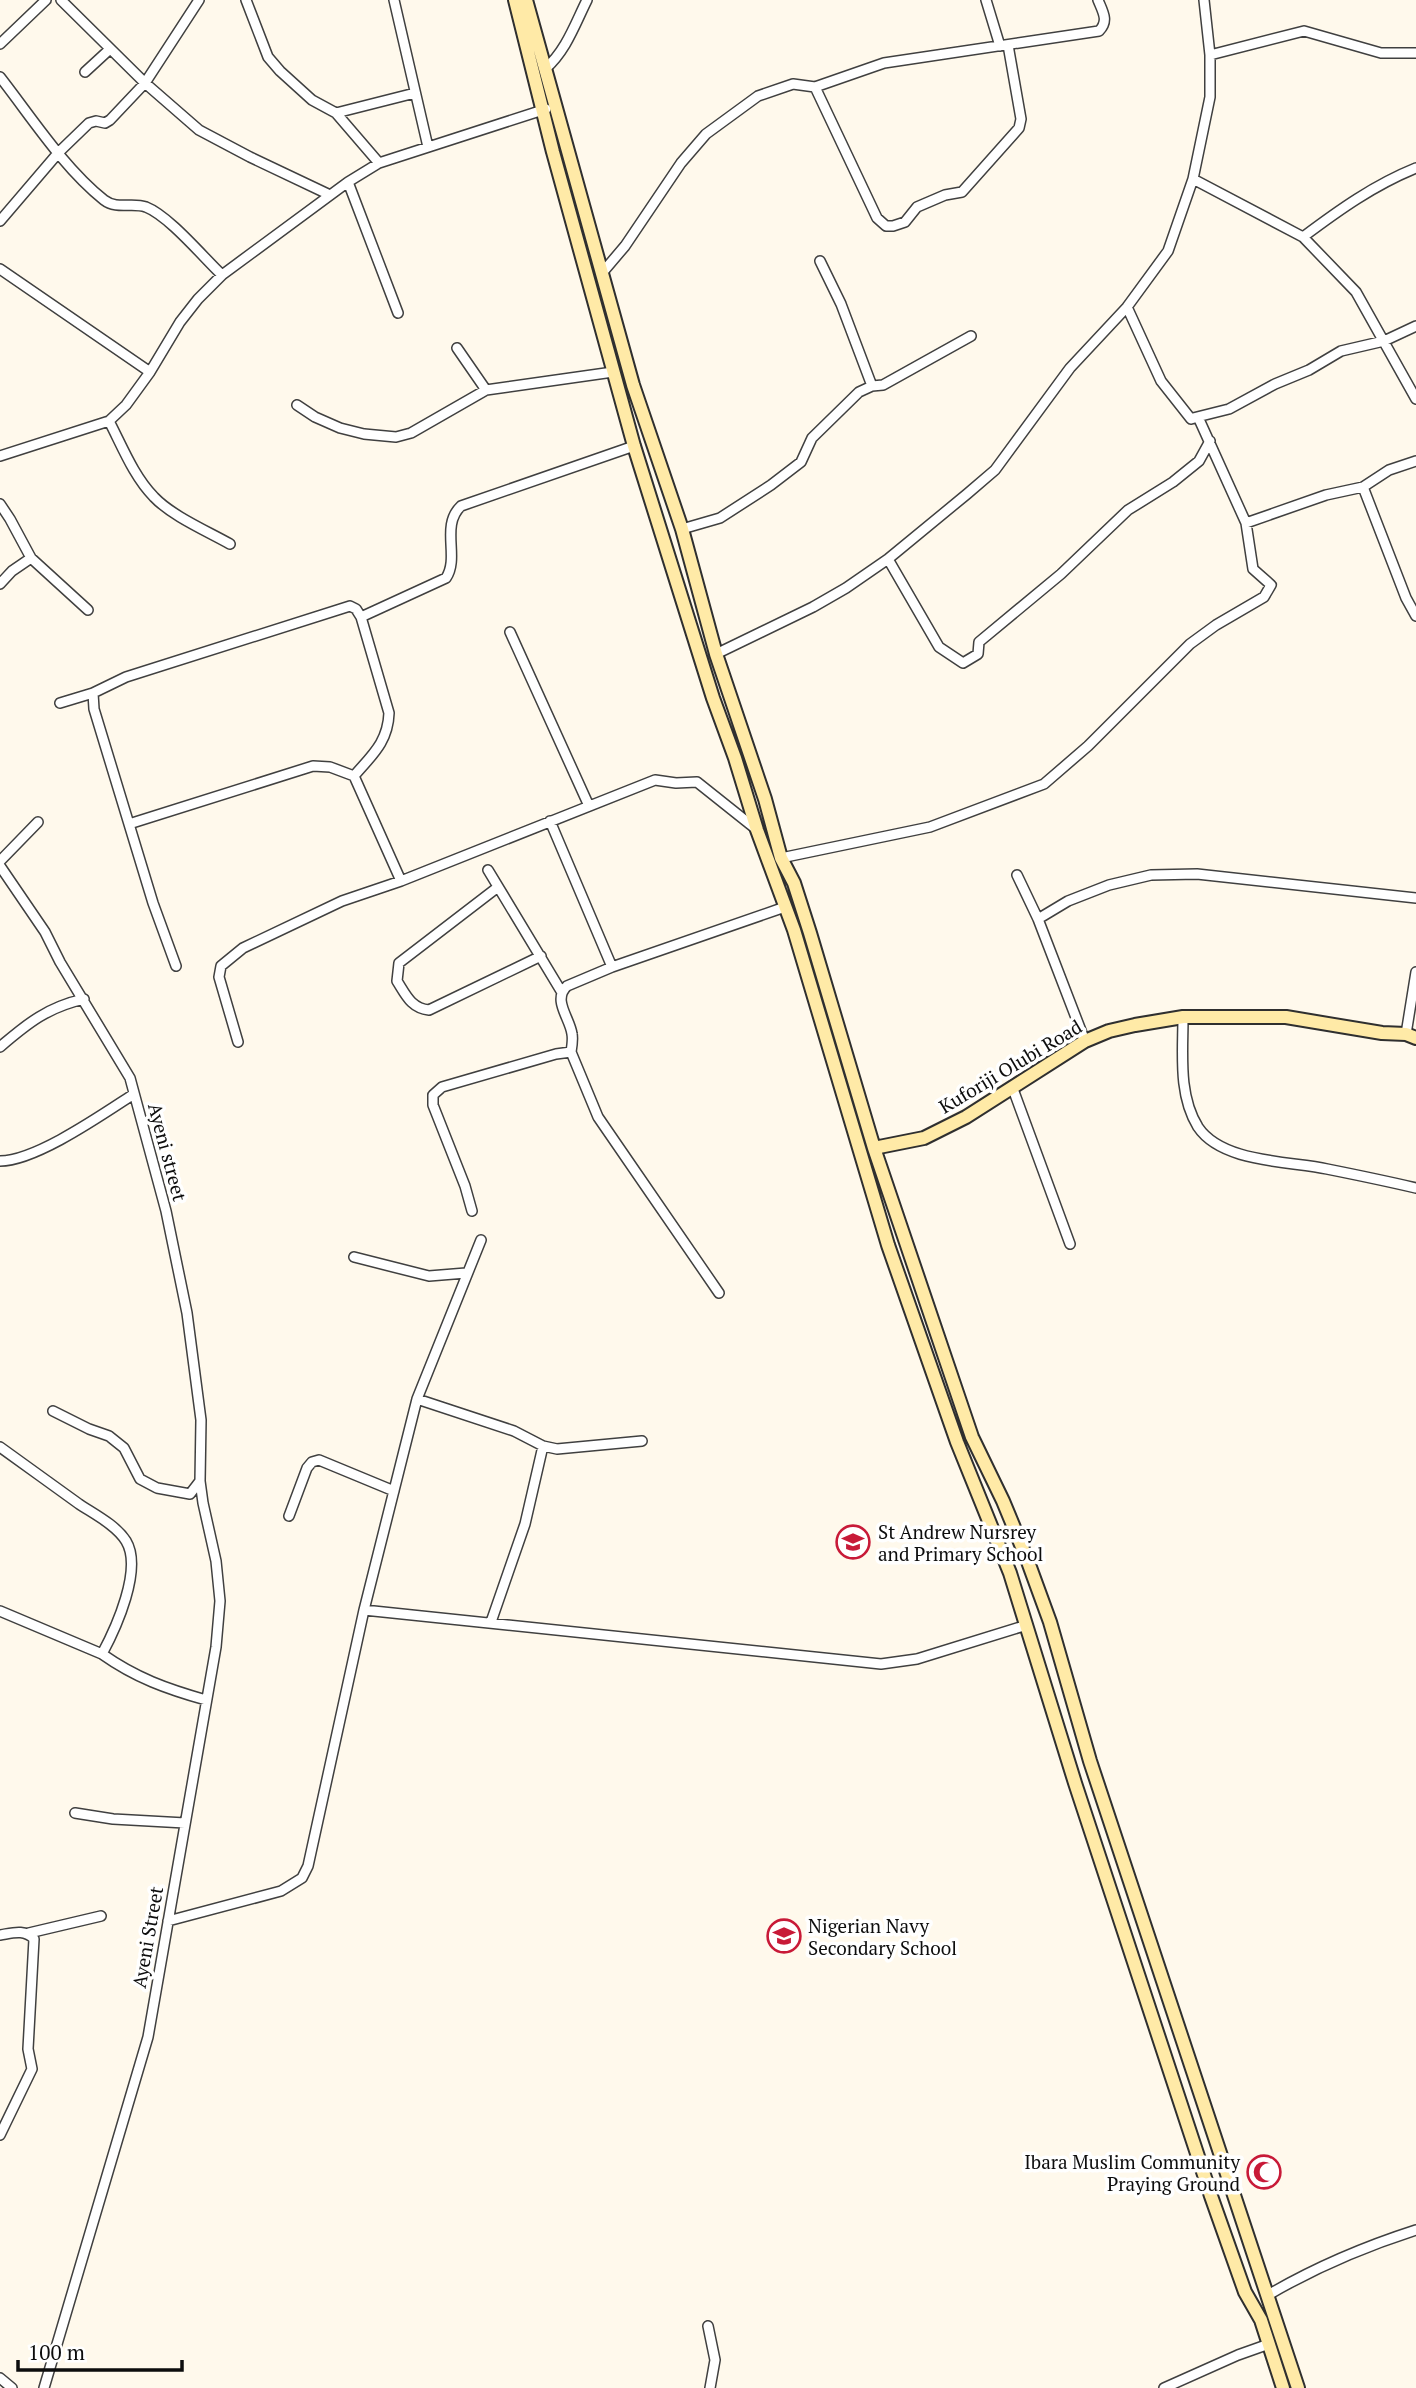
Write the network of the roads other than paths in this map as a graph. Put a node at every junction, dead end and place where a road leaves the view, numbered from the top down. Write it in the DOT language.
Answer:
graph roads {
  1 [pos="46,0"];
  2 [pos="61,0"];
  3 [pos="199,0"];
  4 [pos="246,0"];
  5 [pos="394,0"];
  6 [pos="515,0"];
  7 [pos="526,0"];
  8 [pos="587,0"];
  9 [pos="986,0"];
  10 [pos="1098,0"];
  11 [pos="1204,0"];
  12 [pos="0,44"];
  13 [pos="1004,46"];
  14 [pos="110,49"];
  15 [pos="1416,53"];
  16 [pos="1210,55"];
  17 [pos="545,69"];
  18 [pos="85,72"];
  19 [pos="0,77"];
  20 [pos="145,83"];
  21 [pos="815,87"];
  22 [pos="415,93"];
  23 [pos="549,108"];
  24 [pos="336,113"];
  25 [pos="428,147"];
  26 [pos="58,152"];
  27 [pos="379,163"];
  28 [pos="1416,169"];
  29 [pos="1193,179"];
  30 [pos="348,182"];
  31 [pos="330,195"];
  32 [pos="0,221"];
  33 [pos="1303,237"];
  34 [pos="820,261"];
  35 [pos="0,269"];
  36 [pos="602,273"];
  37 [pos="222,275"];
  38 [pos="1127,307"];
  39 [pos="398,313"];
  40 [pos="1416,326"];
  41 [pos="971,336"];
  42 [pos="1384,341"];
  43 [pos="457,348"];
  44 [pos="150,372"];
  45 [pos="612,372"];
  46 [pos="872,386"];
  47 [pos="486,390"];
  48 [pos="1416,399"];
  49 [pos="297,405"];
  50 [pos="1191,419"];
  51 [pos="109,421"];
  52 [pos="1210,441"];
  53 [pos="634,446"];
  54 [pos="0,456"];
  55 [pos="1416,461"];
  56 [pos="1363,487"];
  57 [pos="0,504"];
  58 [pos="1246,523"];
  59 [pos="682,529"];
  60 [pos="230,544"];
  61 [pos="31,558"];
  62 [pos="888,559"];
  63 [pos="0,584"];
  64 [pos="88,610"];
  65 [pos="1416,616"];
  66 [pos="361,617"];
  67 [pos="510,632"];
  68 [pos="716,654"];
  69 [pos="93,693"];
  70 [pos="60,703"];
  71 [pos="354,776"];
  72 [pos="589,807"];
  73 [pos="550,821"];
  74 [pos="38,822"];
  75 [pos="130,824"];
  76 [pos="757,830"];
  77 [pos="781,859"];
  78 [pos="0,863"];
  79 [pos="488,870"];
  80 [pos="1017,875"];
  81 [pos="401,881"];
  82 [pos="498,887"];
  83 [pos="1416,898"];
  84 [pos="785,907"];
  85 [pos="1038,919"];
  86 [pos="541,956"];
  87 [pos="176,966"];
  88 [pos="612,967"];
  89 [pos="1416,972"];
  90 [pos="826,989"];
  91 [pos="561,991"];
  92 [pos="812,993"];
  93 [pos="84,999"];
  94 [pos="1183,1017"];
  95 [pos="1411,1036"];
  96 [pos="1085,1041"];
  97 [pos="238,1042"];
  98 [pos="0,1047"];
  99 [pos="571,1052"];
  100 [pos="1013,1089"];
  101 [pos="134,1094"];
  102 [pos="874,1148"];
  103 [pos="0,1161"];
  104 [pos="1416,1188"];
  105 [pos="472,1210"];
  106 [pos="481,1241"];
  107 [pos="1070,1244"];
  108 [pos="354,1257"];
  109 [pos="466,1273"];
  110 [pos="719,1293"];
  111 [pos="417,1399"];
  112 [pos="54,1411"];
  113 [pos="972,1437"];
  114 [pos="642,1440"];
  115 [pos="957,1442"];
  116 [pos="543,1446"];
  117 [pos="0,1447"];
  118 [pos="200,1481"];
  119 [pos="394,1491"];
  120 [pos="289,1516"];
  121 [pos="364,1610"];
  122 [pos="0,1611"];
  123 [pos="491,1622"];
  124 [pos="1027,1625"];
  125 [pos="102,1654"];
  126 [pos="206,1700"];
  127 [pos="75,1813"];
  128 [pos="185,1822"];
  129 [pos="101,1916"];
  130 [pos="168,1921"];
  131 [pos="29,1933"];
  132 [pos="0,1935"];
  133 [pos="0,2135"];
  134 [pos="1416,2230"];
  135 [pos="1268,2295"];
  136 [pos="708,2326"];
  137 [pos="1269,2344"];
  138 [pos="0,2378"];
  139 [pos="12,2388"];
  140 [pos="44,2388"];
  141 [pos="710,2388"];
  142 [pos="1164,2388"];
  143 [pos="1283,2388"];
  144 [pos="1298,2388"];
  1 -- 12 [label="street"];
  2 -- 14 [label="street"];
  3 -- 20 [label="street"];
  4 -- 24 [label="street"];
  5 -- 22 [label="street"];
  6 -- 23 [label="main road"];
  7 -- 17 [label="main road"];
  8 -- 17 [label="street"];
  9 -- 13 [label="street"];
  10 -- 13 [label="street"];
  11 -- 16 [label="street"];
  13 -- 21 [label="street"];
  13 -- 21 [label="street"];
  14 -- 18 [label="street"];
  14 -- 20 [label="street"];
  15 -- 16 [label="street"];
  16 -- 29 [label="street"];
  17 -- 23 [label="main road"];
  19 -- 26 [label="street"];
  20 -- 26 [label="street"];
  20 -- 31 [label="street"];
  21 -- 36 [label="street"];
  22 -- 24 [label="street"];
  22 -- 25 [label="street"];
  23 -- 25 [label="street"];
  23 -- 36 [label="main road"];
  23 -- 45 [label="main road"];
  24 -- 27 [label="street"];
  25 -- 27 [label="street"];
  26 -- 32 [label="street"];
  26 -- 37 [label="street"];
  27 -- 30 [label="street"];
  28 -- 33 [label="street"];
  29 -- 33 [label="street"];
  29 -- 38 [label="street"];
  30 -- 31 [label="street"];
  30 -- 39 [label="street"];
  31 -- 37 [label="street"];
  33 -- 42 [label="street"];
  34 -- 46 [label="street"];
  35 -- 44 [label="street"];
  36 -- 59 [label="main road"];
  37 -- 44 [label="street"];
  38 -- 50 [label="street"];
  38 -- 62 [label="street"];
  40 -- 42 [label="street"];
  41 -- 46 [label="street"];
  42 -- 48 [label="street"];
  42 -- 50 [label="street"];
  43 -- 47 [label="street"];
  44 -- 51 [label="street"];
  45 -- 47 [label="street"];
  45 -- 53 [label="main road"];
  46 -- 59 [label="street"];
  47 -- 49 [label="street"];
  50 -- 52 [label="street"];
  51 -- 54 [label="street"];
  51 -- 60 [label="street"];
  52 -- 58 [label="street"];
  52 -- 62 [label="street"];
  53 -- 66 [label="street"];
  53 -- 76 [label="main road"];
  55 -- 56 [label="street"];
  56 -- 58 [label="street"];
  56 -- 65 [label="street"];
  57 -- 61 [label="street"];
  58 -- 77 [label="street"];
  59 -- 68 [label="main road"];
  61 -- 63 [label="street"];
  61 -- 64 [label="street"];
  62 -- 68 [label="street"];
  66 -- 69 [label="street"];
  66 -- 71 [label="street"];
  67 -- 72 [label="street"];
  68 -- 77 [label="main road"];
  69 -- 70 [label="street"];
  69 -- 75 [label="street"];
  71 -- 75 [label="street"];
  71 -- 81 [label="street"];
  72 -- 73 [label="street"];
  72 -- 76 [label="street"];
  73 -- 81 [label="street"];
  73 -- 88 [label="street"];
  74 -- 78 [label="street"];
  75 -- 87 [label="street"];
  76 -- 84 [label="main road"];
  77 -- 90 [label="main road"];
  78 -- 93 [label="street, Ayeni street"];
  79 -- 82 [label="street"];
  80 -- 85 [label="street"];
  81 -- 97 [label="street"];
  82 -- 86 [label="street"];
  82 -- 86 [label="street"];
  83 -- 85 [label="street"];
  84 -- 88 [label="street"];
  84 -- 92 [label="main road"];
  85 -- 96 [label="street"];
  86 -- 91 [label="street"];
  88 -- 91 [label="street"];
  89 -- 95 [label="street"];
  90 -- 92 [label="main road"];
  90 -- 102 [label="main road"];
  91 -- 99 [label="street"];
  92 -- 115 [label="main road"];
  93 -- 98 [label="street"];
  93 -- 101 [label="street, Ayeni street"];
  94 -- 95 [label="main road, Kuforiji Olubi Road"];
  94 -- 96 [label="main road, Kuforiji Olubi Road"];
  94 -- 104 [label="street"];
  96 -- 100 [label="main road, Kuforiji Olubi Road"];
  99 -- 105 [label="street"];
  99 -- 110 [label="street"];
  100 -- 102 [label="main road, Kuforiji Olubi Road"];
  100 -- 107 [label="street"];
  101 -- 103 [label="street"];
  101 -- 118 [label="street, Ayeni street"];
  102 -- 113 [label="main road"];
  106 -- 109 [label="street"];
  108 -- 109 [label="street"];
  109 -- 111 [label="street"];
  111 -- 116 [label="street"];
  111 -- 119 [label="street"];
  112 -- 118 [label="street"];
  113 -- 115 [label="main road"];
  113 -- 135 [label="main road"];
  114 -- 116 [label="street"];
  115 -- 124 [label="main road"];
  116 -- 123 [label="street"];
  117 -- 125 [label="street"];
  118 -- 126 [label="street, Ayeni Street"];
  119 -- 120 [label="street"];
  119 -- 121 [label="street"];
  121 -- 123 [label="street"];
  121 -- 130 [label="street"];
  122 -- 125 [label="street"];
  123 -- 124 [label="street"];
  124 -- 137 [label="main road"];
  125 -- 126 [label="street"];
  126 -- 128 [label="street, Ayeni Street"];
  127 -- 128 [label="street"];
  128 -- 130 [label="street, Ayeni Street"];
  129 -- 131 [label="street"];
  130 -- 140 [label="street, Ayeni Street"];
  131 -- 132 [label="street"];
  131 -- 133 [label="street"];
  134 -- 135 [label="street"];
  135 -- 144 [label="main road"];
  136 -- 141 [label="street"];
  137 -- 142 [label="street"];
  137 -- 143 [label="main road"];
  138 -- 139 [label="street"];
}
